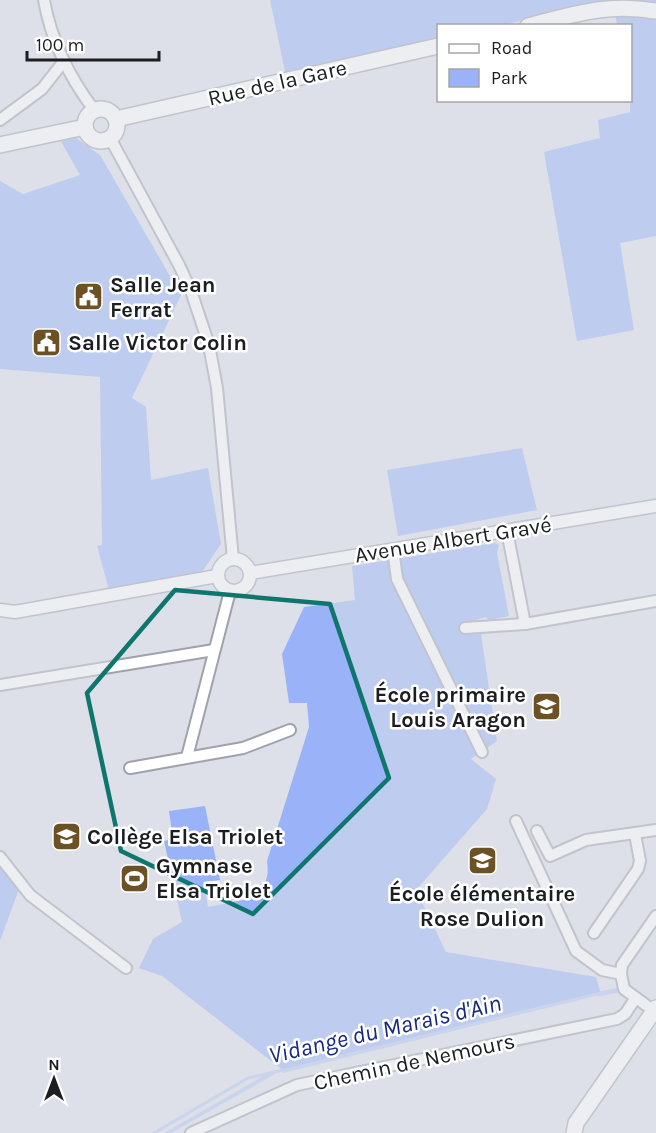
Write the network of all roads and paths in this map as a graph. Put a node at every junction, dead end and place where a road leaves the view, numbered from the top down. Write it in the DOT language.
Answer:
graph roads {
  1 [pos="44,0"];
  2 [pos="656,10"];
  3 [pos="536,24"];
  4 [pos="437,46"];
  5 [pos="64,61"];
  6 [pos="94,110"];
  7 [pos="116,118"];
  8 [pos="0,120"];
  9 [pos="85,127"];
  10 [pos="110,138"];
  11 [pos="0,145"];
  12 [pos="656,506"];
  13 [pos="507,531"];
  14 [pos="393,549"];
  15 [pos="233,559"];
  16 [pos="250,573"];
  17 [pos="217,576"];
  18 [pos="230,591"];
  19 [pos="656,601"];
  20 [pos="0,610"];
  21 [pos="525,624"];
  22 [pos="465,628"];
  23 [pos="214,650"];
  24 [pos="0,685"];
  25 [pos="290,730"];
  26 [pos="482,752"];
  27 [pos="187,757"];
  28 [pos="130,768"];
  29 [pos="516,821"];
  30 [pos="656,830"];
  31 [pos="537,831"];
  32 [pos="635,834"];
  33 [pos="0,857"];
  34 [pos="656,916"];
  35 [pos="594,933"];
  36 [pos="126,968"];
  37 [pos="621,974"];
  38 [pos="635,999"];
  39 [pos="655,1010"];
  40 [pos="191,1133"];
  41 [pos="574,1133"];
  1 -- 5 [label="street"];
  2 -- 3 [label="main road"];
  4 -- 7 [label="main road, Rue de la Gare"];
  5 -- 6 [label="street"];
  5 -- 8 [label="street"];
  6 -- 7 [label="main road"];
  6 -- 9 [label="main road"];
  7 -- 10 [label="main road"];
  9 -- 10 [label="main road"];
  9 -- 11 [label="main road"];
  10 -- 15 [label="street"];
  12 -- 13 [label="street, Avenue Albert Gravé"];
  13 -- 14 [label="street, Avenue Albert Gravé"];
  13 -- 21 [label="street"];
  14 -- 16 [label="street, Avenue Albert Gravé"];
  14 -- 26 [label="street"];
  15 -- 16 [label="street"];
  15 -- 17 [label="street"];
  16 -- 18 [label="street"];
  17 -- 18 [label="street"];
  17 -- 20 [label="street"];
  18 -- 23 [label="street"];
  19 -- 21 [label="street"];
  21 -- 22 [label="street"];
  23 -- 24 [label="street"];
  23 -- 27 [label="street"];
  25 -- 27 [label="street"];
  27 -- 28 [label="street"];
  29 -- 37 [label="street"];
  30 -- 32 [label="street"];
  31 -- 32 [label="street"];
  32 -- 35 [label="street"];
  33 -- 36 [label="street"];
  34 -- 37 [label="street"];
  37 -- 38 [label="street"];
  38 -- 39 [label="street"];
  38 -- 40 [label="street, Chemin de Nemours"];
  39 -- 41 [label="main road"];
}
